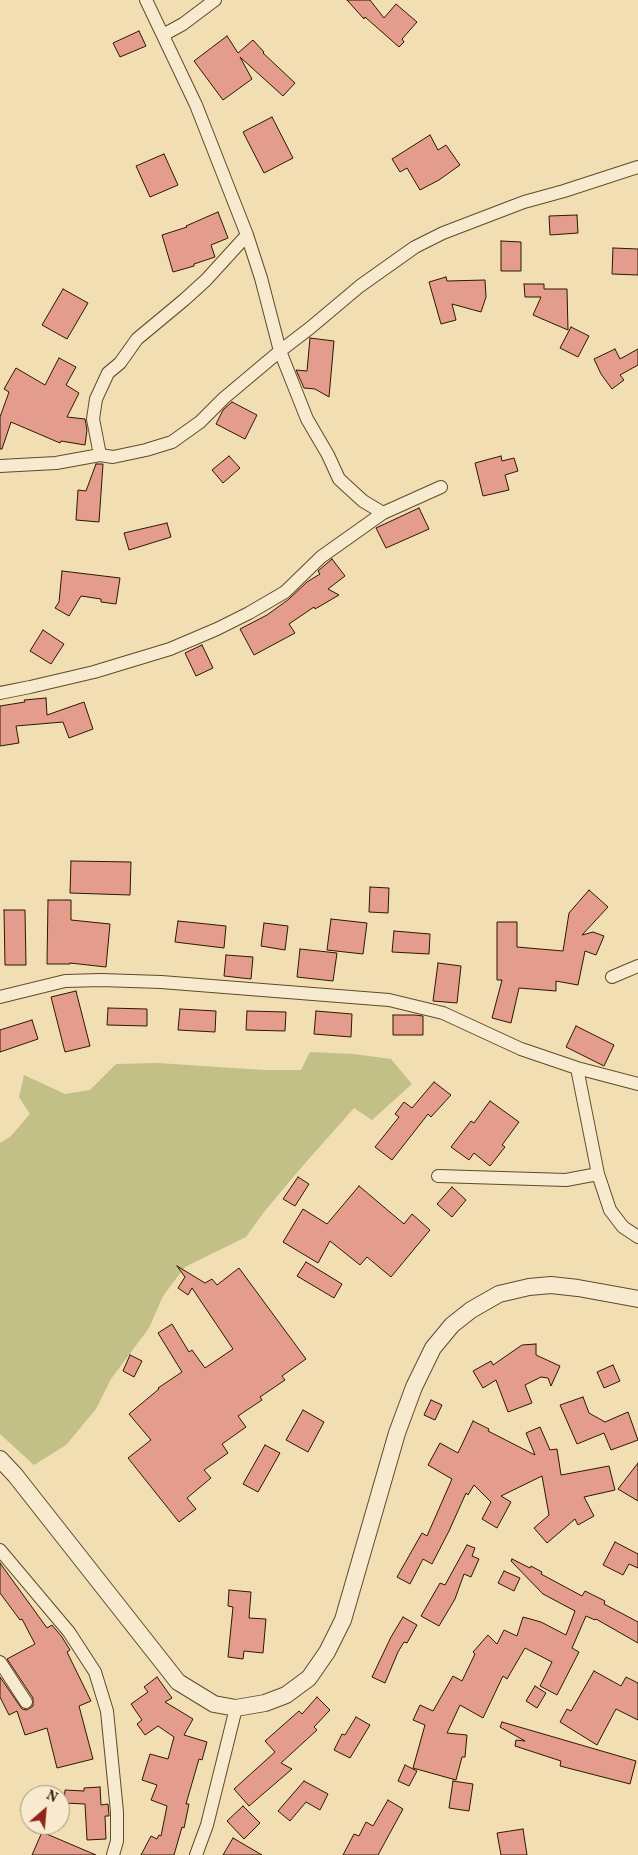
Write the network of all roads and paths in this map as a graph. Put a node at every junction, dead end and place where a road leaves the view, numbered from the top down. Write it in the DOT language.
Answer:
graph roads {
  1 [pos="146,0"];
  2 [pos="215,0"];
  3 [pos="163,35"];
  4 [pos="638,167"];
  5 [pos="247,235"];
  6 [pos="280,351"];
  7 [pos="100,455"];
  8 [pos="0,466"];
  9 [pos="441,487"];
  10 [pos="384,513"];
  11 [pos="0,692"];
  12 [pos="638,966"];
  13 [pos="612,977"];
  14 [pos="0,997"];
  15 [pos="577,1068"];
  16 [pos="638,1084"];
  17 [pos="598,1174"];
  18 [pos="438,1176"];
  19 [pos="638,1237"];
  20 [pos="638,1299"];
  21 [pos="0,1460"];
  22 [pos="0,1550"];
  23 [pos="0,1662"];
  24 [pos="26,1702"];
  25 [pos="236,1708"];
  26 [pos="113,1855"];
  27 [pos="196,1855"];
  1 -- 3 [label="street"];
  2 -- 3 [label="street"];
  3 -- 5 [label="street"];
  4 -- 6 [label="street"];
  5 -- 6 [label="street"];
  5 -- 7 [label="street"];
  6 -- 7 [label="street"];
  6 -- 10 [label="street"];
  7 -- 8 [label="street"];
  9 -- 10 [label="street"];
  10 -- 11 [label="street"];
  12 -- 13 [label="street"];
  14 -- 15 [label="street"];
  15 -- 16 [label="street"];
  15 -- 17 [label="street"];
  17 -- 18 [label="street"];
  17 -- 19 [label="street"];
  20 -- 25 [label="street"];
  21 -- 25 [label="street"];
  22 -- 26 [label="street"];
  23 -- 24 [label="street"];
  25 -- 27 [label="street"];
}
